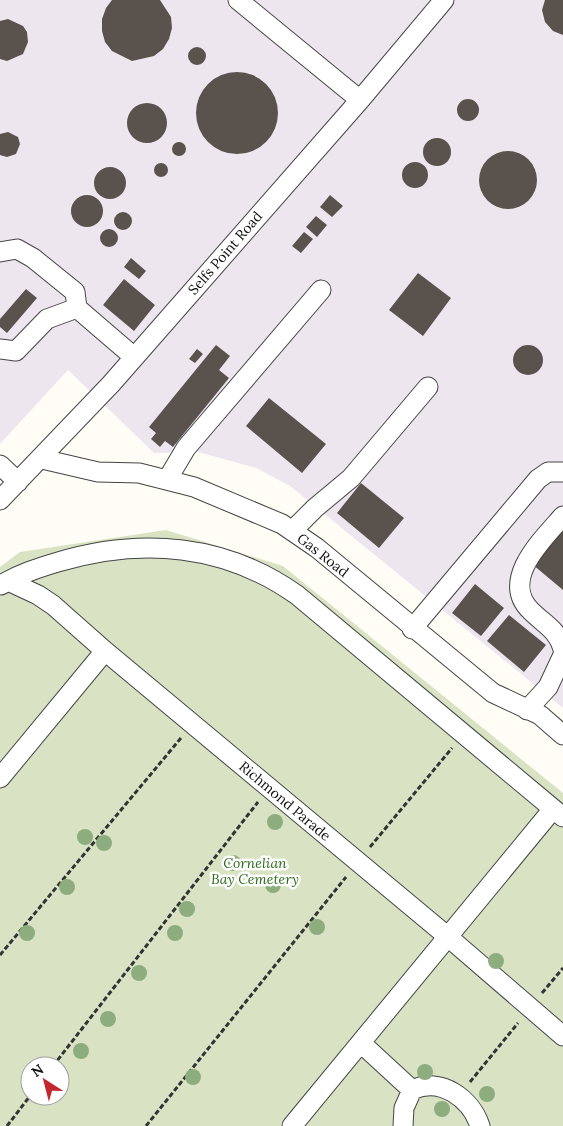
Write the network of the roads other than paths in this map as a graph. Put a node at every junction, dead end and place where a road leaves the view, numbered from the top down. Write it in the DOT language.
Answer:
graph roads {
  1 [pos="238,0"];
  2 [pos="444,0"];
  3 [pos="360,100"];
  4 [pos="0,252"];
  5 [pos="321,290"];
  6 [pos="77,308"];
  7 [pos="0,349"];
  8 [pos="134,357"];
  9 [pos="428,387"];
  10 [pos="42,458"];
  11 [pos="0,465"];
  12 [pos="563,472"];
  13 [pos="167,480"];
  14 [pos="18,482"];
  15 [pos="0,500"];
  16 [pos="563,516"];
  17 [pos="292,531"];
  18 [pos="4,583"];
  19 [pos="412,629"];
  20 [pos="563,648"];
  21 [pos="105,651"];
  22 [pos="563,655"];
  23 [pos="527,710"];
  24 [pos="563,735"];
  25 [pos="0,778"];
  26 [pos="558,813"];
  27 [pos="447,936"];
  28 [pos="563,1036"];
  29 [pos="361,1043"];
  30 [pos="412,1090"];
  31 [pos="292,1126"];
  32 [pos="403,1126"];
  33 [pos="480,1126"];
  1 -- 3 [label="street"];
  2 -- 3 [label="street, Selfs Point Road"];
  3 -- 8 [label="street, Selfs Point Road"];
  4 -- 6 [label="street"];
  5 -- 13 [label="street"];
  6 -- 7 [label="street"];
  6 -- 8 [label="street"];
  8 -- 10 [label="street, Selfs Point Road"];
  9 -- 17 [label="street"];
  10 -- 13 [label="street, Gas Road"];
  10 -- 14 [label="street, Selfs Point Road"];
  11 -- 14 [label="street"];
  12 -- 19 [label="street"];
  13 -- 17 [label="street, Gas Road"];
  14 -- 15 [label="street, Selfs Point Road"];
  16 -- 20 [label="street"];
  17 -- 19 [label="street, Gas Road"];
  18 -- 21 [label="street, Richmond Parade"];
  18 -- 26 [label="street"];
  19 -- 23 [label="street, Gas Road"];
  21 -- 25 [label="street"];
  21 -- 27 [label="street, Richmond Parade"];
  22 -- 23 [label="street"];
  23 -- 24 [label="street, Gas Road"];
  26 -- 27 [label="street"];
  27 -- 28 [label="street, Richmond Parade"];
  27 -- 29 [label="street"];
  29 -- 30 [label="street"];
  29 -- 31 [label="street"];
  30 -- 32 [label="street"];
  30 -- 33 [label="street"];
}
